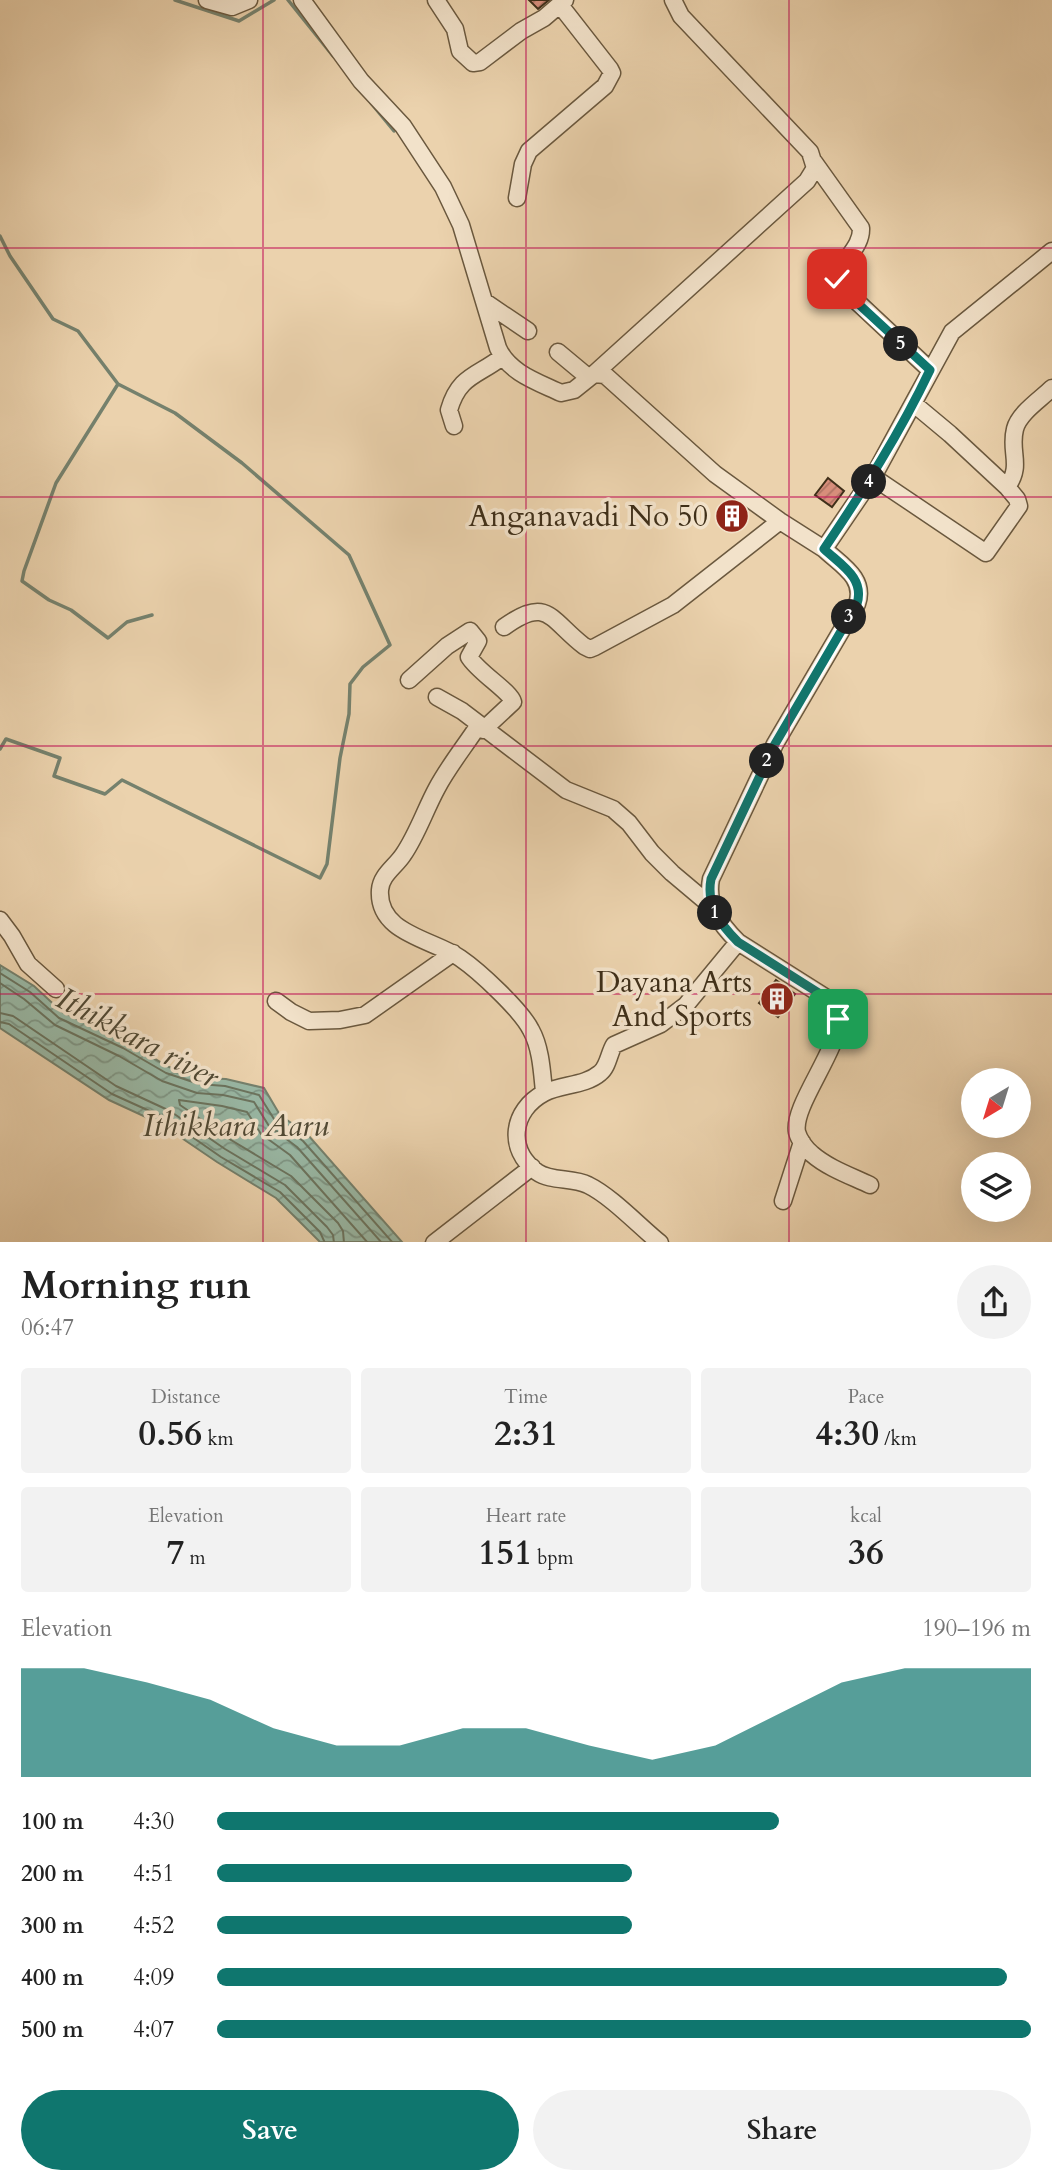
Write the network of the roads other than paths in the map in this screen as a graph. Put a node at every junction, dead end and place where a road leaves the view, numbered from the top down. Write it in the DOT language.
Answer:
graph roads {
  1 [pos="207,0"];
  2 [pos="249,0"];
  3 [pos="302,0"];
  4 [pos="436,0"];
  5 [pos="673,0"];
  6 [pos="562,3"];
  7 [pos="814,162"];
  8 [pos="517,198"];
  9 [pos="1052,251"];
  10 [pos="485,302"];
  11 [pos="528,331"];
  12 [pos="558,352"];
  13 [pos="502,357"];
  14 [pos="930,370"];
  15 [pos="591,375"];
  16 [pos="1052,388"];
  17 [pos="914,404"];
  18 [pos="454,426"];
  19 [pos="873,477"];
  20 [pos="1007,487"];
  21 [pos="780,521"];
  22 [pos="824,549"];
  23 [pos="503,627"];
  24 [pos="409,680"];
  25 [pos="437,697"];
  26 [pos="481,728"];
  27 [pos="710,905"];
  28 [pos="0,920"];
  29 [pos="738,942"];
  30 [pos="453,953"];
  31 [pos="56,989"];
  32 [pos="276,1001"];
  33 [pos="544,1092"];
  34 [pos="802,1142"];
  35 [pos="532,1167"];
  36 [pos="870,1185"];
  37 [pos="783,1200"];
  38 [pos="434,1242"];
  39 [pos="660,1242"];
  1 -- 2 [label="street"];
  3 -- 10 [label="street"];
  4 -- 6 [label="street"];
  5 -- 7 [label="street"];
  6 -- 8 [label="street"];
  7 -- 14 [label="street"];
  7 -- 15 [label="street"];
  9 -- 14 [label="street"];
  10 -- 11 [label="street"];
  10 -- 13 [label="street"];
  12 -- 15 [label="street"];
  13 -- 15 [label="street"];
  13 -- 18 [label="street"];
  14 -- 17 [label="street"];
  15 -- 21 [label="street"];
  16 -- 20 [label="street"];
  17 -- 19 [label="street"];
  17 -- 20 [label="street"];
  19 -- 20 [label="street"];
  19 -- 22 [label="street"];
  21 -- 22 [label="street"];
  21 -- 23 [label="street"];
  22 -- 27 [label="street"];
  24 -- 26 [label="street"];
  25 -- 26 [label="street"];
  26 -- 27 [label="street"];
  26 -- 30 [label="street"];
  27 -- 29 [label="street"];
  28 -- 31 [label="street"];
  29 -- 33 [label="street"];
  29 -- 34 [label="street"];
  30 -- 32 [label="street"];
  30 -- 33 [label="street"];
  33 -- 35 [label="street"];
  34 -- 36 [label="street"];
  34 -- 37 [label="street"];
  35 -- 38 [label="street"];
  35 -- 39 [label="street"];
}
